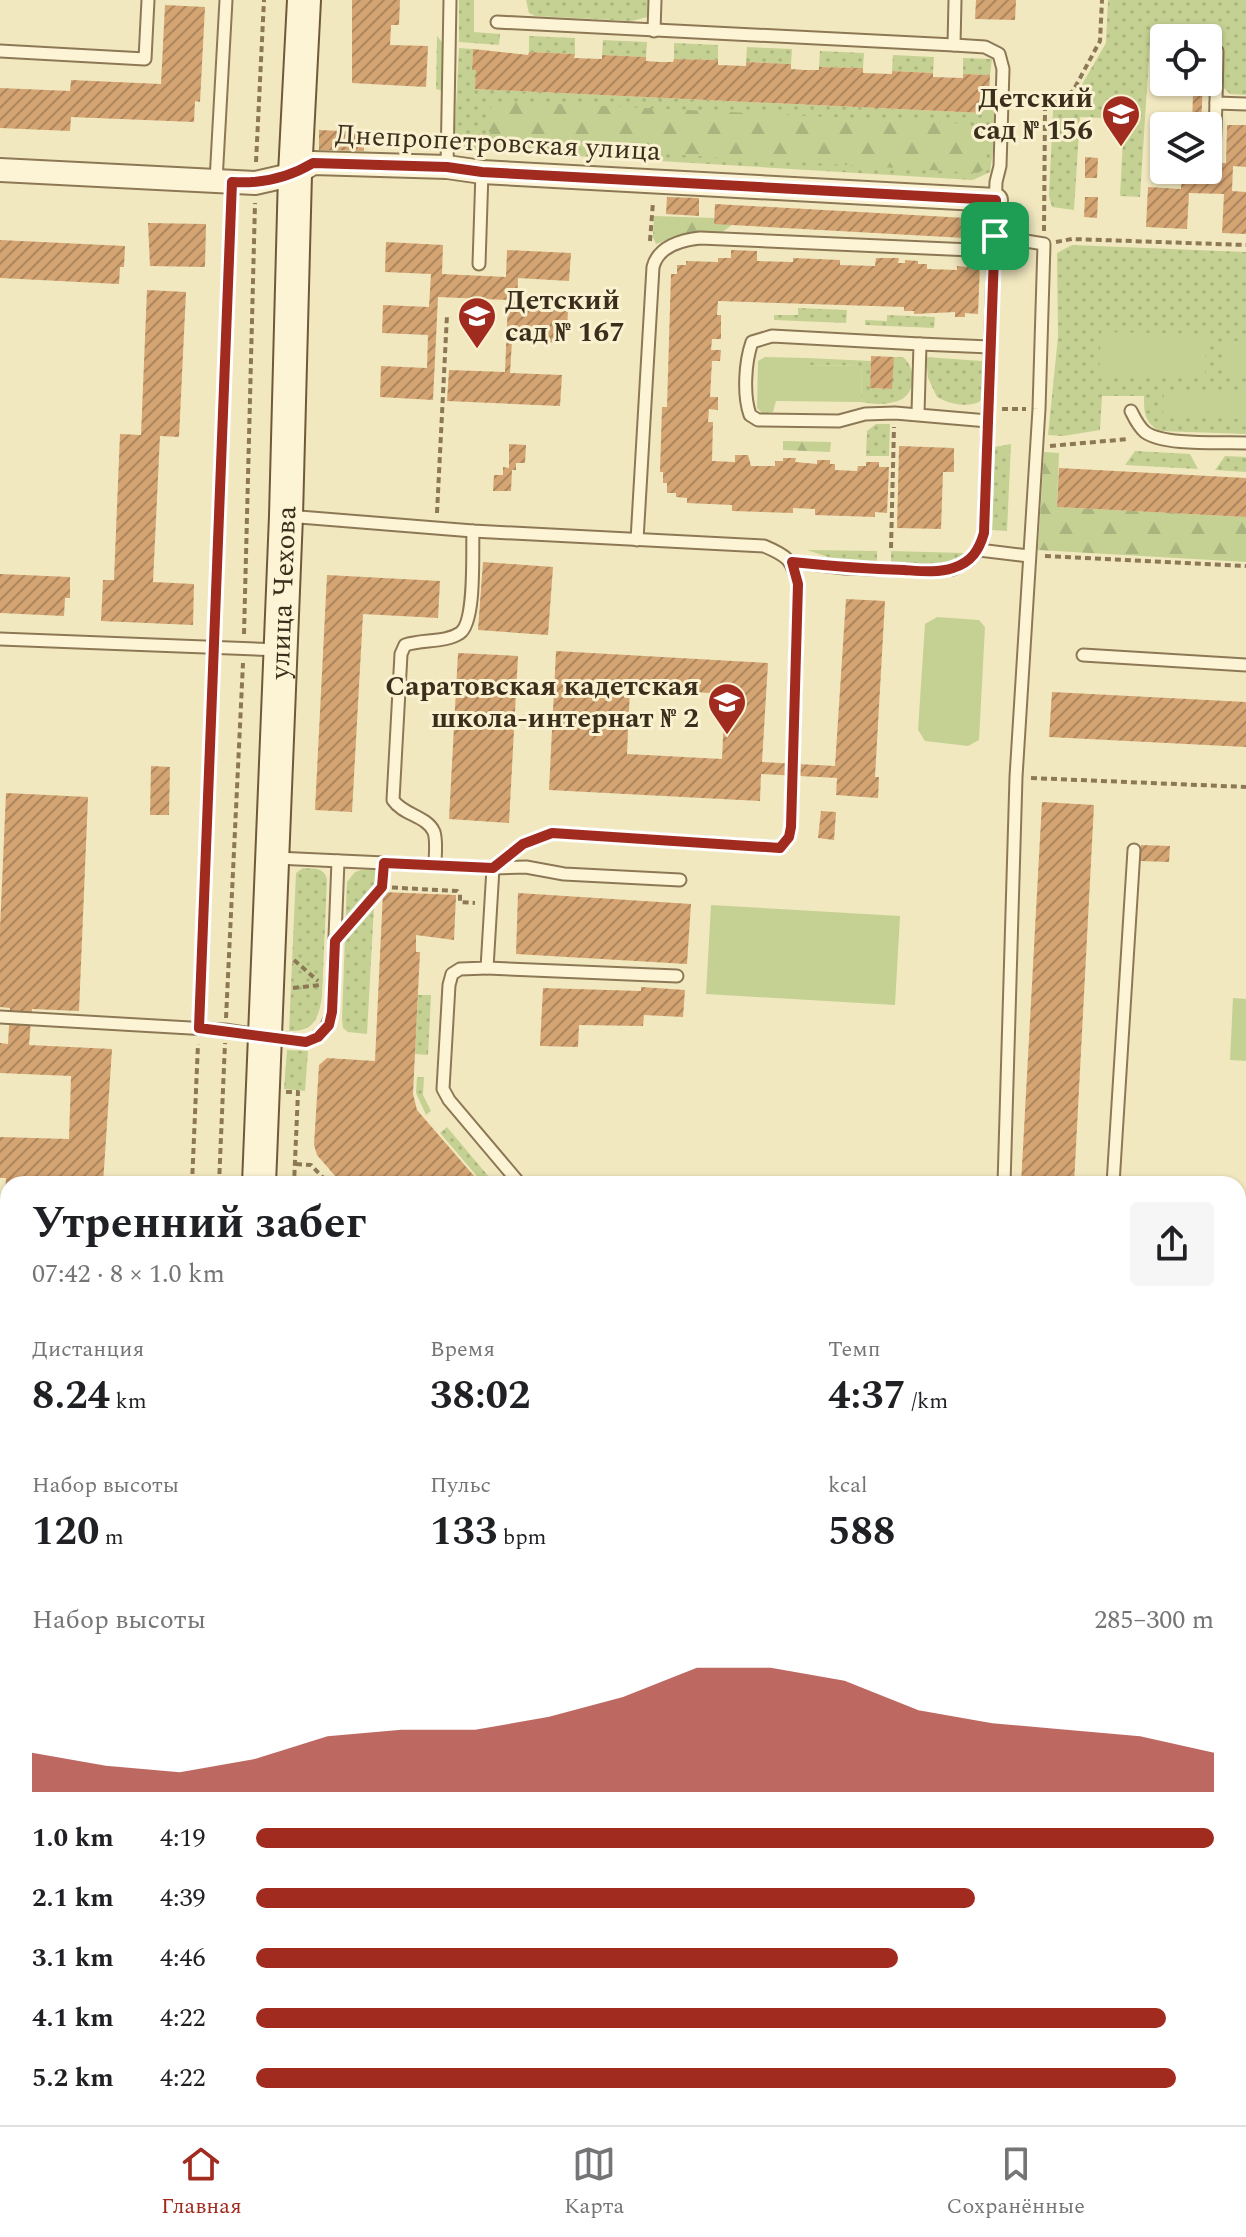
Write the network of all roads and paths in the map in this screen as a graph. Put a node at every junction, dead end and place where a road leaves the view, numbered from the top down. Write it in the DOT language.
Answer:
graph roads {
  1 [pos="148,0"];
  2 [pos="226,0"];
  3 [pos="264,0"];
  4 [pos="304,0"];
  5 [pos="450,0"];
  6 [pos="655,0"];
  7 [pos="955,0"];
  8 [pos="1102,0"];
  9 [pos="497,22"];
  10 [pos="654,31"];
  11 [pos="954,45"];
  12 [pos="0,51"];
  13 [pos="1216,96"];
  14 [pos="1216,103"];
  15 [pos="1246,104"];
  16 [pos="1216,112"];
  17 [pos="447,167"];
  18 [pos="0,170"];
  19 [pos="482,172"];
  20 [pos="295,174"];
  21 [pos="224,182"];
  22 [pos="255,183"];
  23 [pos="996,200"];
  24 [pos="653,206"];
  25 [pos="651,221"];
  26 [pos="995,236"];
  27 [pos="1044,244"];
  28 [pos="1246,245"];
  29 [pos="994,251"];
  30 [pos="479,264"];
  31 [pos="447,315"];
  32 [pos="920,344"];
  33 [pos="990,347"];
  34 [pos="1039,409"];
  35 [pos="1131,411"];
  36 [pos="895,413"];
  37 [pos="918,413"];
  38 [pos="988,415"];
  39 [pos="1146,433"];
  40 [pos="1246,443"];
  41 [pos="1057,447"];
  42 [pos="286,516"];
  43 [pos="436,528"];
  44 [pos="473,531"];
  45 [pos="637,540"];
  46 [pos="891,548"];
  47 [pos="979,550"];
  48 [pos="1029,556"];
  49 [pos="792,562"];
  50 [pos="1246,566"];
  51 [pos="0,639"];
  52 [pos="214,647"];
  53 [pos="243,648"];
  54 [pos="281,650"];
  55 [pos="1083,655"];
  56 [pos="1246,665"];
  57 [pos="1016,777"];
  58 [pos="1246,787"];
  59 [pos="1134,850"];
  60 [pos="272,858"];
  61 [pos="338,861"];
  62 [pos="384,863"];
  63 [pos="435,865"];
  64 [pos="493,868"];
  65 [pos="680,880"];
  66 [pos="382,887"];
  67 [pos="491,905"];
  68 [pos="335,941"];
  69 [pos="286,953"];
  70 [pos="487,968"];
  71 [pos="677,976"];
  72 [pos="285,989"];
  73 [pos="0,1017"];
  74 [pos="199,1028"];
  75 [pos="225,1030"];
  76 [pos="265,1036"];
  77 [pos="295,1164"];
  78 [pos="192,1176"];
  79 [pos="219,1176"];
  80 [pos="259,1176"];
  81 [pos="321,1176"];
  82 [pos="513,1176"];
  83 [pos="1004,1176"];
  84 [pos="1114,1176"];
  1 -- 12 [label="lane"];
  2 -- 21 [label="lane"];
  3 -- 22 [label="path"];
  4 -- 20 [label="street, улица Чехова"];
  5 -- 17 [label="lane"];
  6 -- 10 [label="lane"];
  7 -- 11 [label="lane"];
  8 -- 27 [label="path"];
  9 -- 10 [label="lane"];
  10 -- 11 [label="lane"];
  11 -- 23 [label="lane"];
  13 -- 14 [label="lane"];
  14 -- 15 [label="lane"];
  14 -- 16 [label="lane"];
  17 -- 19 [label="street, Днепропетровская улица"];
  17 -- 20 [label="street, Днепропетровская улица"];
  18 -- 21 [label="street, Днепропетровская улица"];
  19 -- 23 [label="street, Днепропетровская улица"];
  19 -- 30 [label="lane"];
  20 -- 22 [label="street, Днепропетровская улица"];
  20 -- 42 [label="street, улица Чехова"];
  21 -- 22 [label="street, Днепропетровская улица"];
  21 -- 52 [label="path"];
  22 -- 53 [label="path"];
  23 -- 26 [label="lane"];
  24 -- 25 [label="path"];
  26 -- 27 [label="lane"];
  26 -- 29 [label="lane"];
  27 -- 28 [label="path"];
  27 -- 34 [label="lane"];
  29 -- 33 [label="lane"];
  29 -- 45 [label="lane"];
  31 -- 43 [label="path"];
  32 -- 33 [label="lane"];
  32 -- 36 [label="lane"];
  32 -- 37 [label="lane"];
  33 -- 38 [label="lane"];
  34 -- 38 [label="path"];
  34 -- 48 [label="lane"];
  35 -- 39 [label="lane"];
  36 -- 37 [label="lane"];
  36 -- 46 [label="path"];
  37 -- 38 [label="lane"];
  38 -- 47 [label="lane"];
  39 -- 40 [label="lane"];
  39 -- 41 [label="path"];
  42 -- 43 [label="lane"];
  42 -- 54 [label="street, улица Чехова"];
  43 -- 44 [label="lane"];
  44 -- 45 [label="lane"];
  44 -- 63 [label="lane"];
  45 -- 49 [label="lane"];
  47 -- 48 [label="lane"];
  47 -- 49 [label="lane"];
  48 -- 50 [label="path"];
  48 -- 57 [label="lane"];
  49 -- 64 [label="lane"];
  51 -- 52 [label="lane"];
  52 -- 53 [label="lane"];
  52 -- 74 [label="path"];
  53 -- 54 [label="lane"];
  53 -- 75 [label="path"];
  54 -- 60 [label="street, улица Чехова"];
  55 -- 56 [label="lane"];
  57 -- 58 [label="path"];
  57 -- 83 [label="lane"];
  59 -- 84 [label="lane"];
  60 -- 61 [label="lane"];
  60 -- 76 [label="street, улица Чехова"];
  61 -- 62 [label="lane"];
  61 -- 68 [label="lane"];
  62 -- 63 [label="lane"];
  62 -- 66 [label="path"];
  63 -- 64 [label="lane"];
  64 -- 65 [label="lane"];
  64 -- 67 [label="lane"];
  66 -- 67 [label="path"];
  66 -- 68 [label="path"];
  67 -- 70 [label="lane"];
  68 -- 76 [label="lane"];
  69 -- 72 [label="path"];
  70 -- 71 [label="lane"];
  70 -- 82 [label="lane"];
  73 -- 74 [label="lane"];
  74 -- 75 [label="lane"];
  74 -- 78 [label="path"];
  75 -- 76 [label="lane"];
  75 -- 79 [label="path"];
  76 -- 80 [label="street, улица Чехова"];
  77 -- 81 [label="path"];
}
